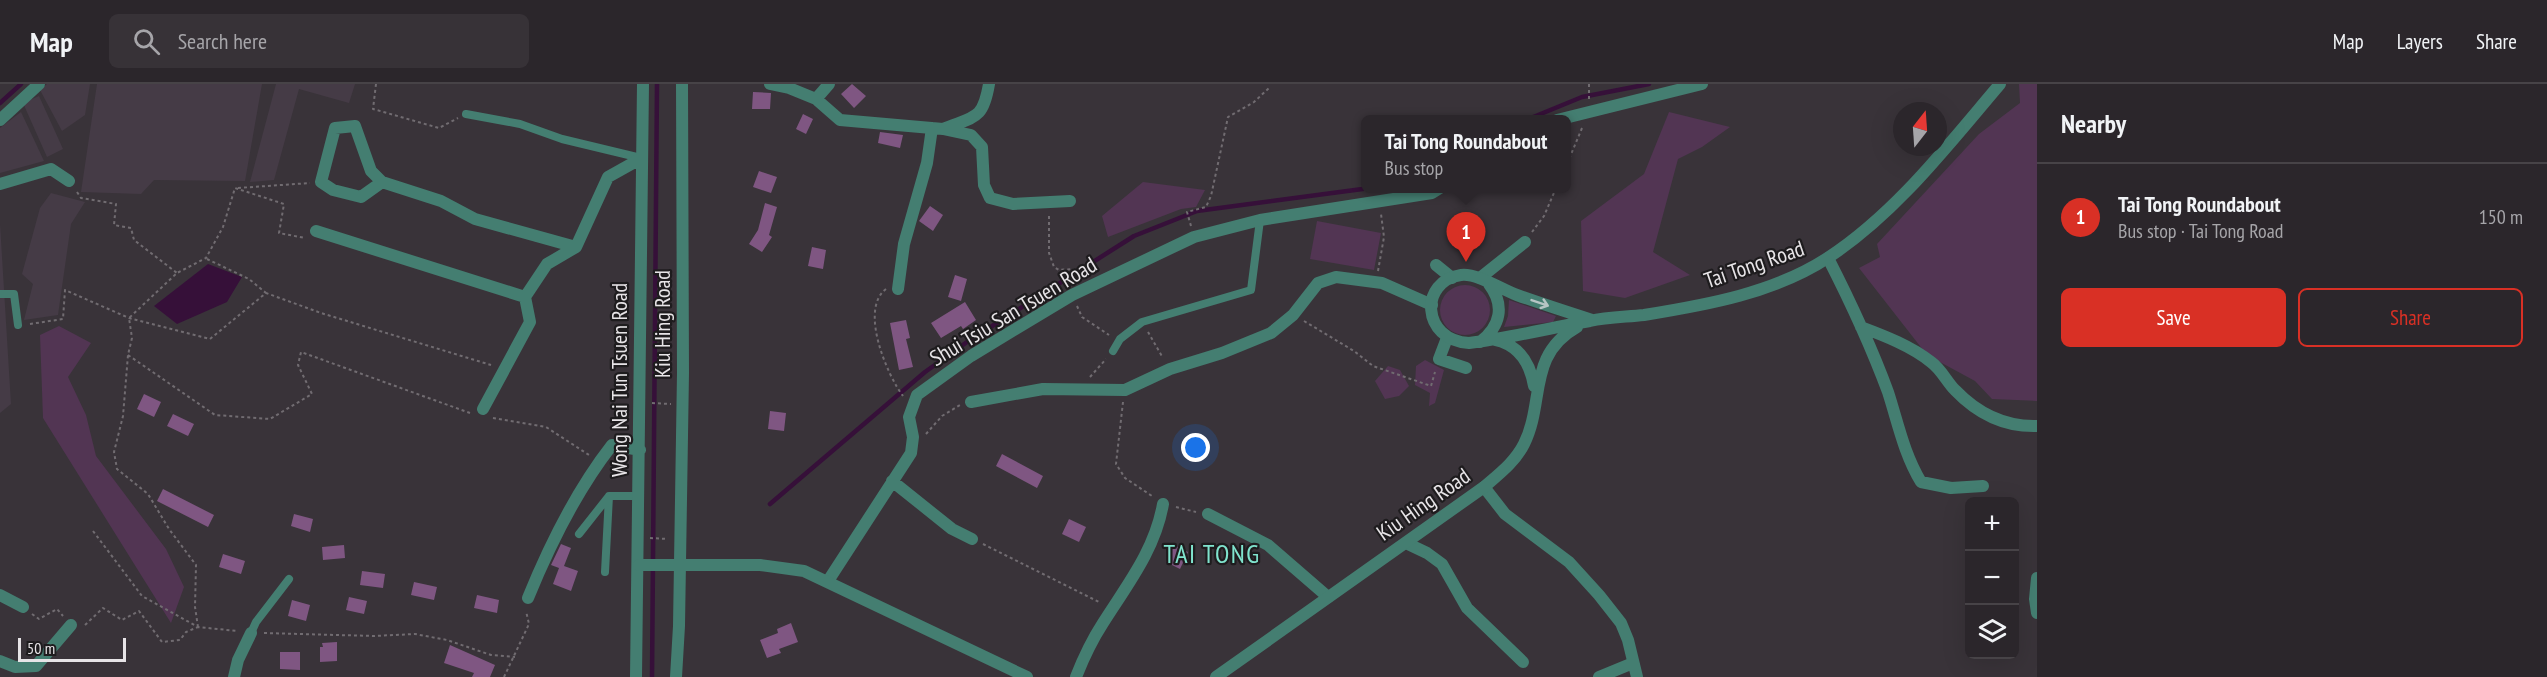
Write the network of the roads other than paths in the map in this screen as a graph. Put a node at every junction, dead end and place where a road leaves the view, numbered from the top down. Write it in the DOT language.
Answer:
graph roads {
  1 [pos="39,84"];
  2 [pos="643,84"];
  3 [pos="682,84"];
  4 [pos="770,84"];
  5 [pos="829,84"];
  6 [pos="989,84"];
  7 [pos="1702,84"];
  8 [pos="2000,84"];
  9 [pos="816,99"];
  10 [pos="465,114"];
  11 [pos="1571,116"];
  12 [pos="0,120"];
  13 [pos="938,128"];
  14 [pos="642,158"];
  15 [pos="69,181"];
  16 [pos="382,182"];
  17 [pos="0,183"];
  18 [pos="1432,193"];
  19 [pos="1070,201"];
  20 [pos="1260,220"];
  21 [pos="316,231"];
  22 [pos="1525,242"];
  23 [pos="576,247"];
  24 [pos="1828,258"];
  25 [pos="1436,265"];
  26 [pos="1452,278"];
  27 [pos="1484,281"];
  28 [pos="898,285"];
  29 [pos="0,294"];
  30 [pos="525,297"];
  31 [pos="1432,305"];
  32 [pos="1592,320"];
  33 [pos="18,325"];
  34 [pos="1861,327"];
  35 [pos="1447,339"];
  36 [pos="1492,339"];
  37 [pos="1479,342"];
  38 [pos="1113,351"];
  39 [pos="1467,368"];
  40 [pos="1536,394"];
  41 [pos="971,402"];
  42 [pos="484,414"];
  43 [pos="2037,426"];
  44 [pos="640,450"];
  45 [pos="892,481"];
  46 [pos="1983,486"];
  47 [pos="1484,488"];
  48 [pos="609,496"];
  49 [pos="639,496"];
  50 [pos="1162,504"];
  51 [pos="1208,514"];
  52 [pos="579,534"];
  53 [pos="972,539"];
  54 [pos="1406,543"];
  55 [pos="679,564"];
  56 [pos="639,565"];
  57 [pos="605,572"];
  58 [pos="2037,578"];
  59 [pos="289,579"];
  60 [pos="828,581"];
  61 [pos="0,595"];
  62 [pos="1328,597"];
  63 [pos="528,598"];
  64 [pos="23,607"];
  65 [pos="2037,613"];
  66 [pos="71,625"];
  67 [pos="251,633"];
  68 [pos="0,661"];
  69 [pos="1523,662"];
  70 [pos="1633,663"];
  71 [pos="234,677"];
  72 [pos="636,677"];
  73 [pos="676,677"];
  74 [pos="1027,677"];
  75 [pos="1076,677"];
  76 [pos="1216,677"];
  77 [pos="1599,677"];
  78 [pos="1637,677"];
  1 -- 12 [label="street"];
  2 -- 14 [label="street, Wong Nai Tun Tsuen Road"];
  3 -- 55 [label="street, Kiu Hing Road"];
  4 -- 9 [label="street"];
  5 -- 9 [label="street"];
  6 -- 13 [label="street"];
  7 -- 11 [label="street"];
  8 -- 24 [label="street, Tai Tong Road"];
  9 -- 13 [label="street"];
  10 -- 14 [label="lane"];
  13 -- 19 [label="street"];
  13 -- 28 [label="street"];
  14 -- 23 [label="street"];
  14 -- 44 [label="street, Wong Nai Tun Tsuen Road"];
  15 -- 17 [label="street"];
  16 -- 16 [label="street"];
  16 -- 23 [label="street"];
  18 -- 20 [label="street, Shui Tsiu San Tsuen Road"];
  20 -- 38 [label="lane"];
  20 -- 45 [label="street, Shui Tsiu San Tsuen Road"];
  21 -- 30 [label="street"];
  22 -- 27 [label="street"];
  23 -- 30 [label="street"];
  24 -- 32 [label="street, Tai Tong Road"];
  24 -- 34 [label="street"];
  25 -- 26 [label="street"];
  26 -- 27 [label="street, Tai Tong Road"];
  26 -- 31 [label="street"];
  27 -- 32 [label="street, Tai Tong Road, one-way"];
  27 -- 37 [label="street"];
  29 -- 33 [label="lane"];
  30 -- 42 [label="street"];
  31 -- 35 [label="street"];
  31 -- 41 [label="street"];
  32 -- 36 [label="street, Tai Tong Road"];
  32 -- 40 [label="street, Kiu Hing Road"];
  34 -- 43 [label="street"];
  34 -- 46 [label="street"];
  35 -- 37 [label="street, Tai Tong Road"];
  35 -- 39 [label="street"];
  36 -- 37 [label="street, Tai Tong Road"];
  36 -- 40 [label="street"];
  40 -- 47 [label="street, Kiu Hing Road"];
  44 -- 49 [label="street, Wong Nai Tun Tsuen Road"];
  44 -- 63 [label="street"];
  45 -- 53 [label="street"];
  45 -- 60 [label="street, Shui Tsiu San Tsuen Road"];
  47 -- 54 [label="street, Kiu Hing Road"];
  47 -- 70 [label="street"];
  48 -- 49 [label="lane"];
  48 -- 52 [label="lane"];
  48 -- 57 [label="lane"];
  49 -- 56 [label="street, Wong Nai Tun Tsuen Road"];
  50 -- 75 [label="street"];
  51 -- 62 [label="street"];
  54 -- 62 [label="street, Kiu Hing Road"];
  54 -- 69 [label="street"];
  55 -- 56 [label="street"];
  55 -- 60 [label="street"];
  55 -- 73 [label="street, Kiu Hing Road"];
  56 -- 72 [label="street, Wong Nai Tun Tsuen Road"];
  58 -- 65 [label="street"];
  59 -- 67 [label="lane"];
  60 -- 74 [label="street"];
  61 -- 64 [label="street"];
  62 -- 76 [label="street, Kiu Hing Road"];
  66 -- 68 [label="street"];
  67 -- 71 [label="street"];
  70 -- 77 [label="street"];
  70 -- 78 [label="street"];
}
